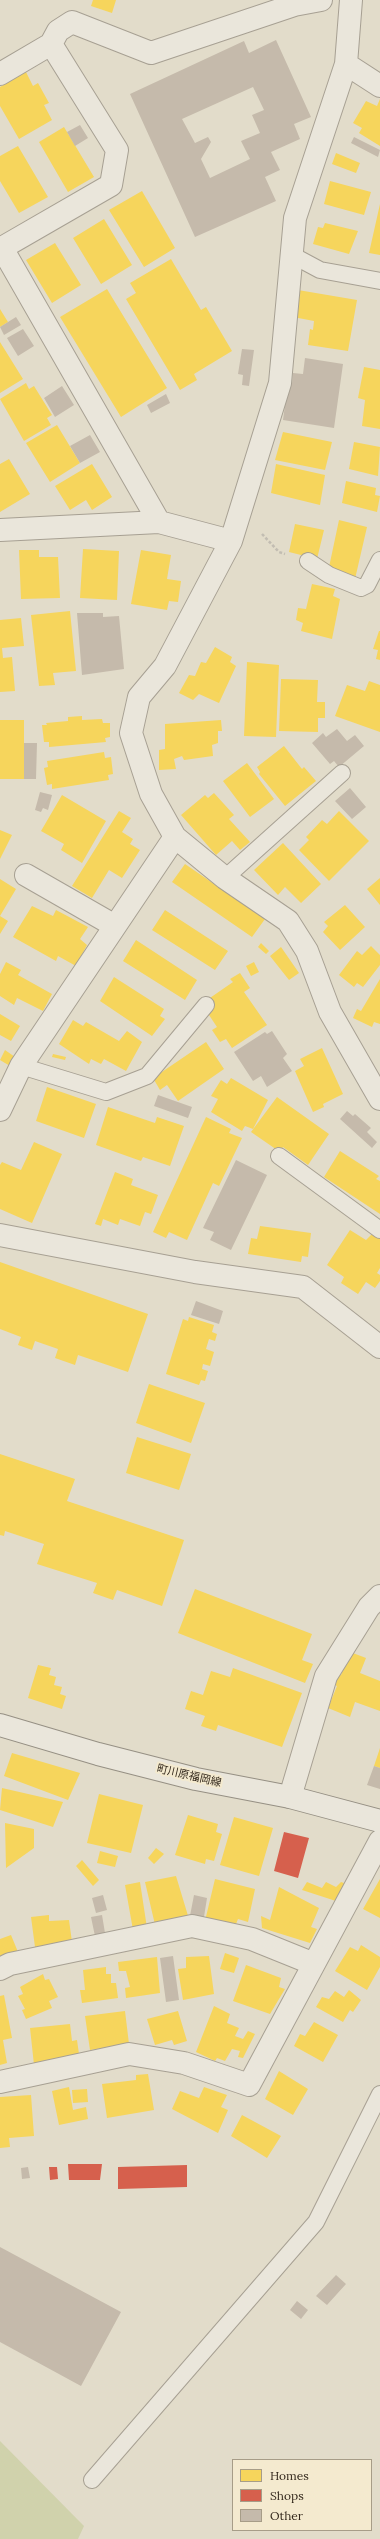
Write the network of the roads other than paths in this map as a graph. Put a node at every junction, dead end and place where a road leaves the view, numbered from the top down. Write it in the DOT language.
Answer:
graph roads {
  1 [pos="321,0"];
  2 [pos="351,0"];
  3 [pos="52,44"];
  4 [pos="346,64"];
  5 [pos="0,74"];
  6 [pos="380,86"];
  7 [pos="1,249"];
  8 [pos="292,255"];
  9 [pos="380,281"];
  10 [pos="159,522"];
  11 [pos="0,530"];
  12 [pos="232,541"];
  13 [pos="380,560"];
  14 [pos="308,561"];
  15 [pos="342,773"];
  16 [pos="175,837"];
  17 [pos="26,875"];
  18 [pos="225,878"];
  19 [pos="115,926"];
  20 [pos="206,1006"];
  21 [pos="21,1066"];
  22 [pos="380,1099"];
  23 [pos="0,1110"];
  24 [pos="279,1156"];
  25 [pos="380,1230"];
  26 [pos="0,1235"];
  27 [pos="380,1347"];
  28 [pos="380,1596"];
  29 [pos="0,1725"];
  30 [pos="290,1797"];
  31 [pos="380,1822"];
  32 [pos="380,1841"];
  33 [pos="314,1964"];
  34 [pos="0,1969"];
  35 [pos="0,2082"];
  36 [pos="380,2094"];
  37 [pos="92,2480"];
  1 -- 3 [label="street"];
  2 -- 4 [label="street"];
  3 -- 5 [label="street"];
  3 -- 7 [label="street"];
  4 -- 6 [label="street"];
  4 -- 8 [label="street"];
  7 -- 10 [label="street"];
  8 -- 9 [label="lane"];
  8 -- 12 [label="street"];
  10 -- 11 [label="street"];
  10 -- 12 [label="street"];
  12 -- 16 [label="street"];
  13 -- 14 [label="lane"];
  15 -- 18 [label="lane"];
  16 -- 18 [label="street"];
  16 -- 19 [label="street"];
  17 -- 19 [label="street"];
  18 -- 22 [label="street"];
  19 -- 21 [label="street"];
  20 -- 21 [label="lane"];
  21 -- 23 [label="street"];
  24 -- 25 [label="lane"];
  26 -- 27 [label="street"];
  28 -- 30 [label="street"];
  29 -- 30 [label="street, 町川原福岡線"];
  30 -- 31 [label="street, 町川原福岡線"];
  32 -- 33 [label="street"];
  33 -- 34 [label="street"];
  33 -- 35 [label="street"];
  36 -- 37 [label="lane"];
}
